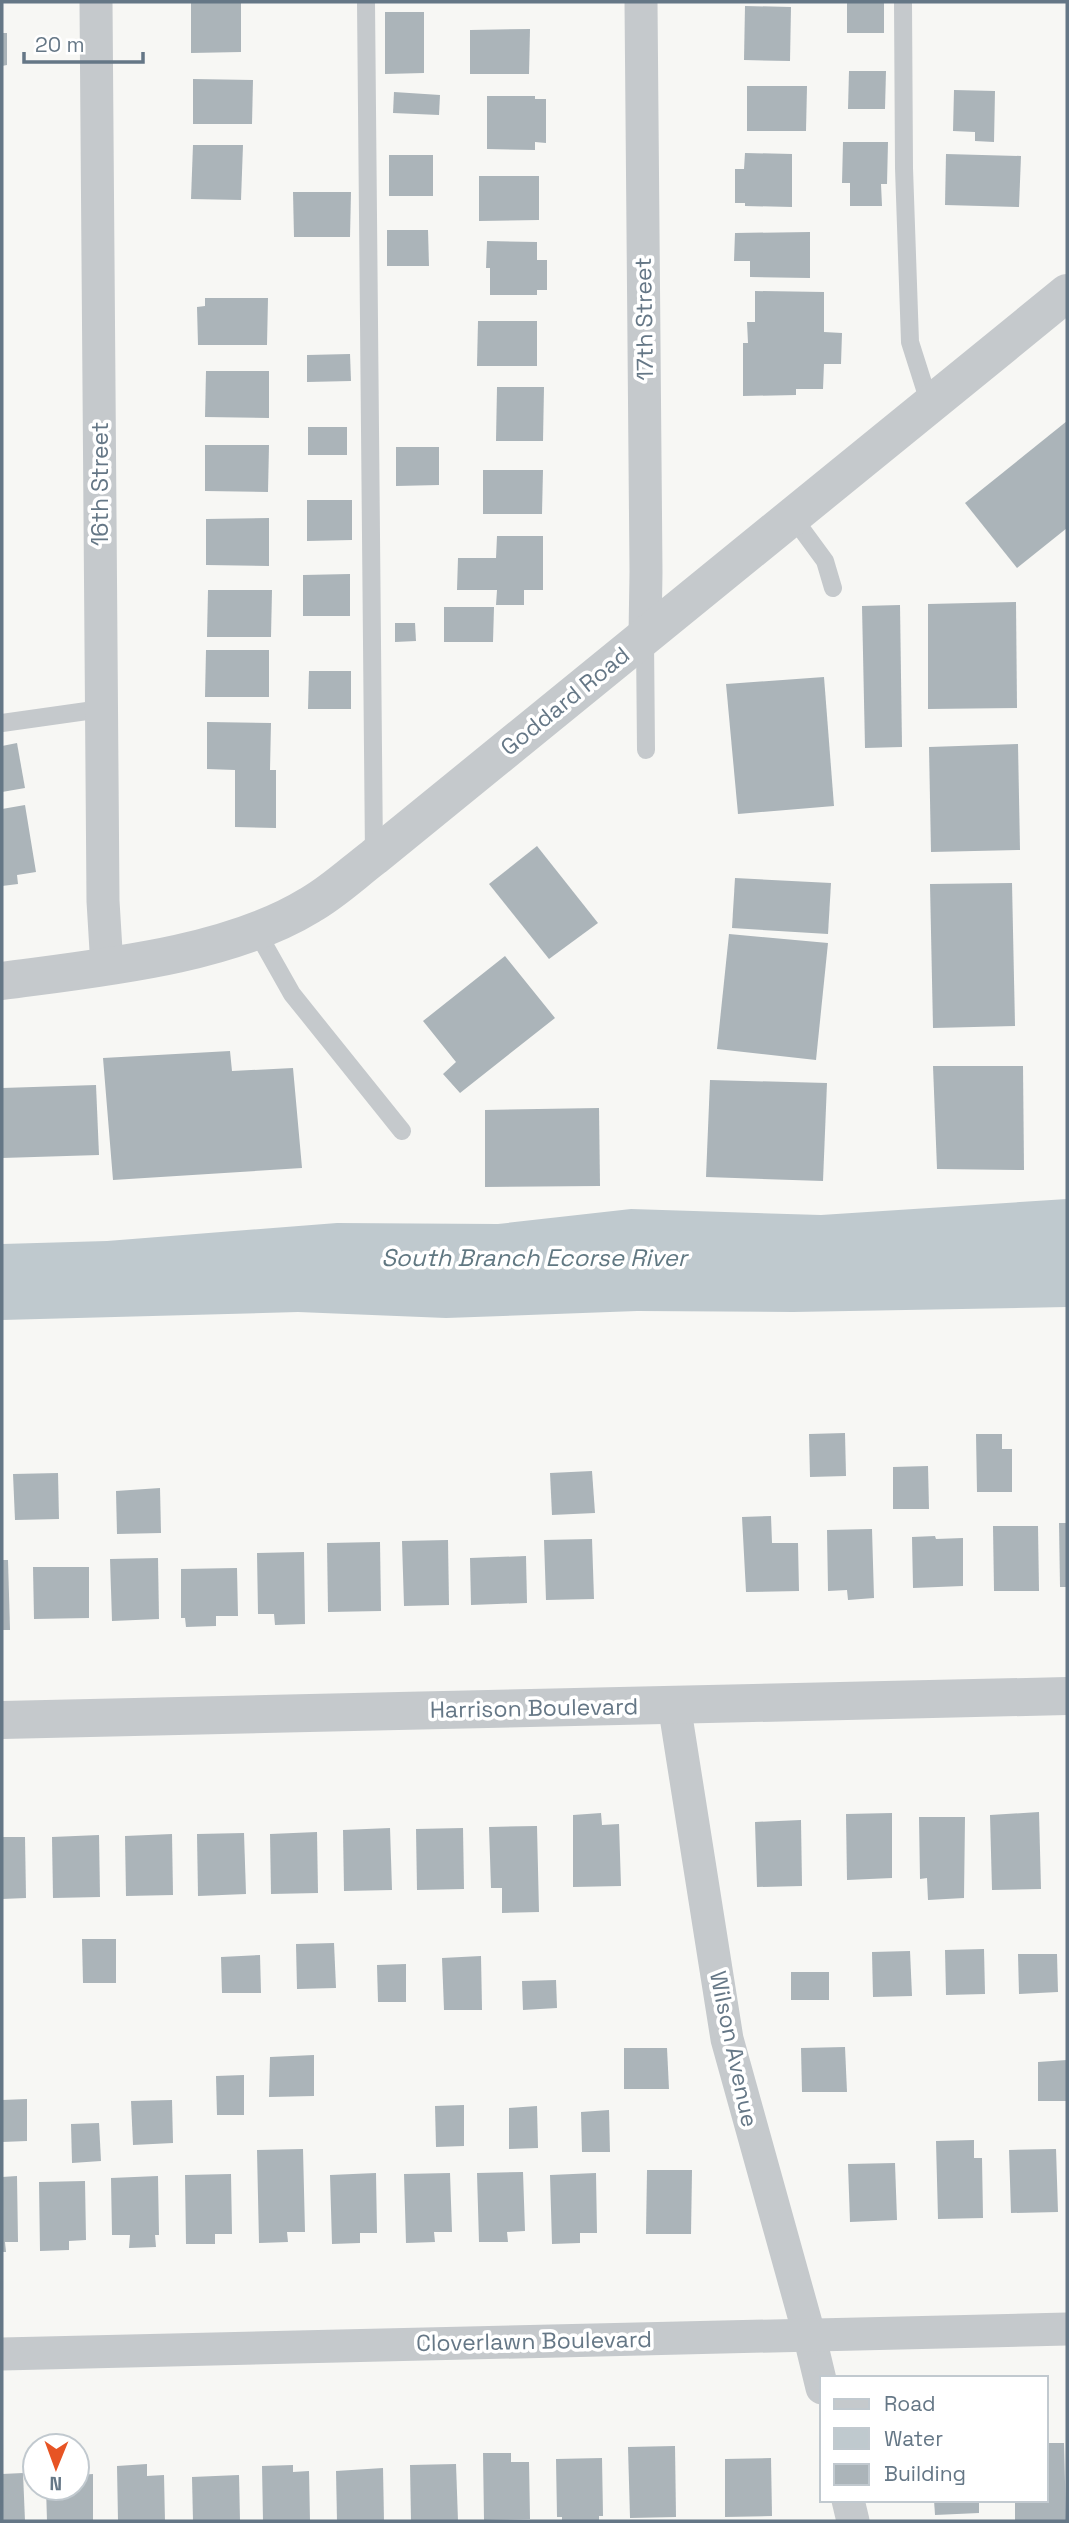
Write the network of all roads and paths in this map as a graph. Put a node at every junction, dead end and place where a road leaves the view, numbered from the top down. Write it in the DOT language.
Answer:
graph roads {
  1 [pos="96,2"];
  2 [pos="366,2"];
  3 [pos="641,2"];
  4 [pos="903,2"];
  5 [pos="1063,306"];
  6 [pos="930,405"];
  7 [pos="792,516"];
  8 [pos="833,588"];
  9 [pos="645,636"];
  10 [pos="101,709"];
  11 [pos="2,723"];
  12 [pos="646,750"];
  13 [pos="374,857"];
  14 [pos="257,932"];
  15 [pos="107,967"];
  16 [pos="2,981"];
  17 [pos="402,1131"];
  18 [pos="1067,1696"];
  19 [pos="674,1704"];
  20 [pos="2,1720"];
  21 [pos="1067,2329"];
  22 [pos="809,2334"];
  23 [pos="2,2354"];
  24 [pos="820,2380"];
  25 [pos="848,2502"];
  26 [pos="853,2521"];
  1 -- 10 [label="street, 16th Street"];
  2 -- 13 [label="lane"];
  3 -- 9 [label="street, 17th Street"];
  4 -- 6 [label="lane"];
  5 -- 6 [label="street, Goddard Road"];
  6 -- 7 [label="street, Goddard Road"];
  7 -- 8 [label="lane"];
  7 -- 9 [label="street, Goddard Road"];
  9 -- 12 [label="lane"];
  9 -- 13 [label="street, Goddard Road"];
  10 -- 11 [label="lane"];
  10 -- 15 [label="street, 16th Street"];
  13 -- 14 [label="street, Goddard Road"];
  14 -- 15 [label="street, Goddard Road"];
  14 -- 17 [label="lane"];
  15 -- 16 [label="street, Goddard Road"];
  18 -- 19 [label="street, Harrison Boulevard"];
  19 -- 20 [label="street, Harrison Boulevard"];
  19 -- 22 [label="street, Wilson Avenue"];
  21 -- 22 [label="street, Cloverlawn Boulevard"];
  22 -- 23 [label="street, Cloverlawn Boulevard"];
  22 -- 24 [label="street, Wilson Avenue"];
  25 -- 26 [label="street"];
}
